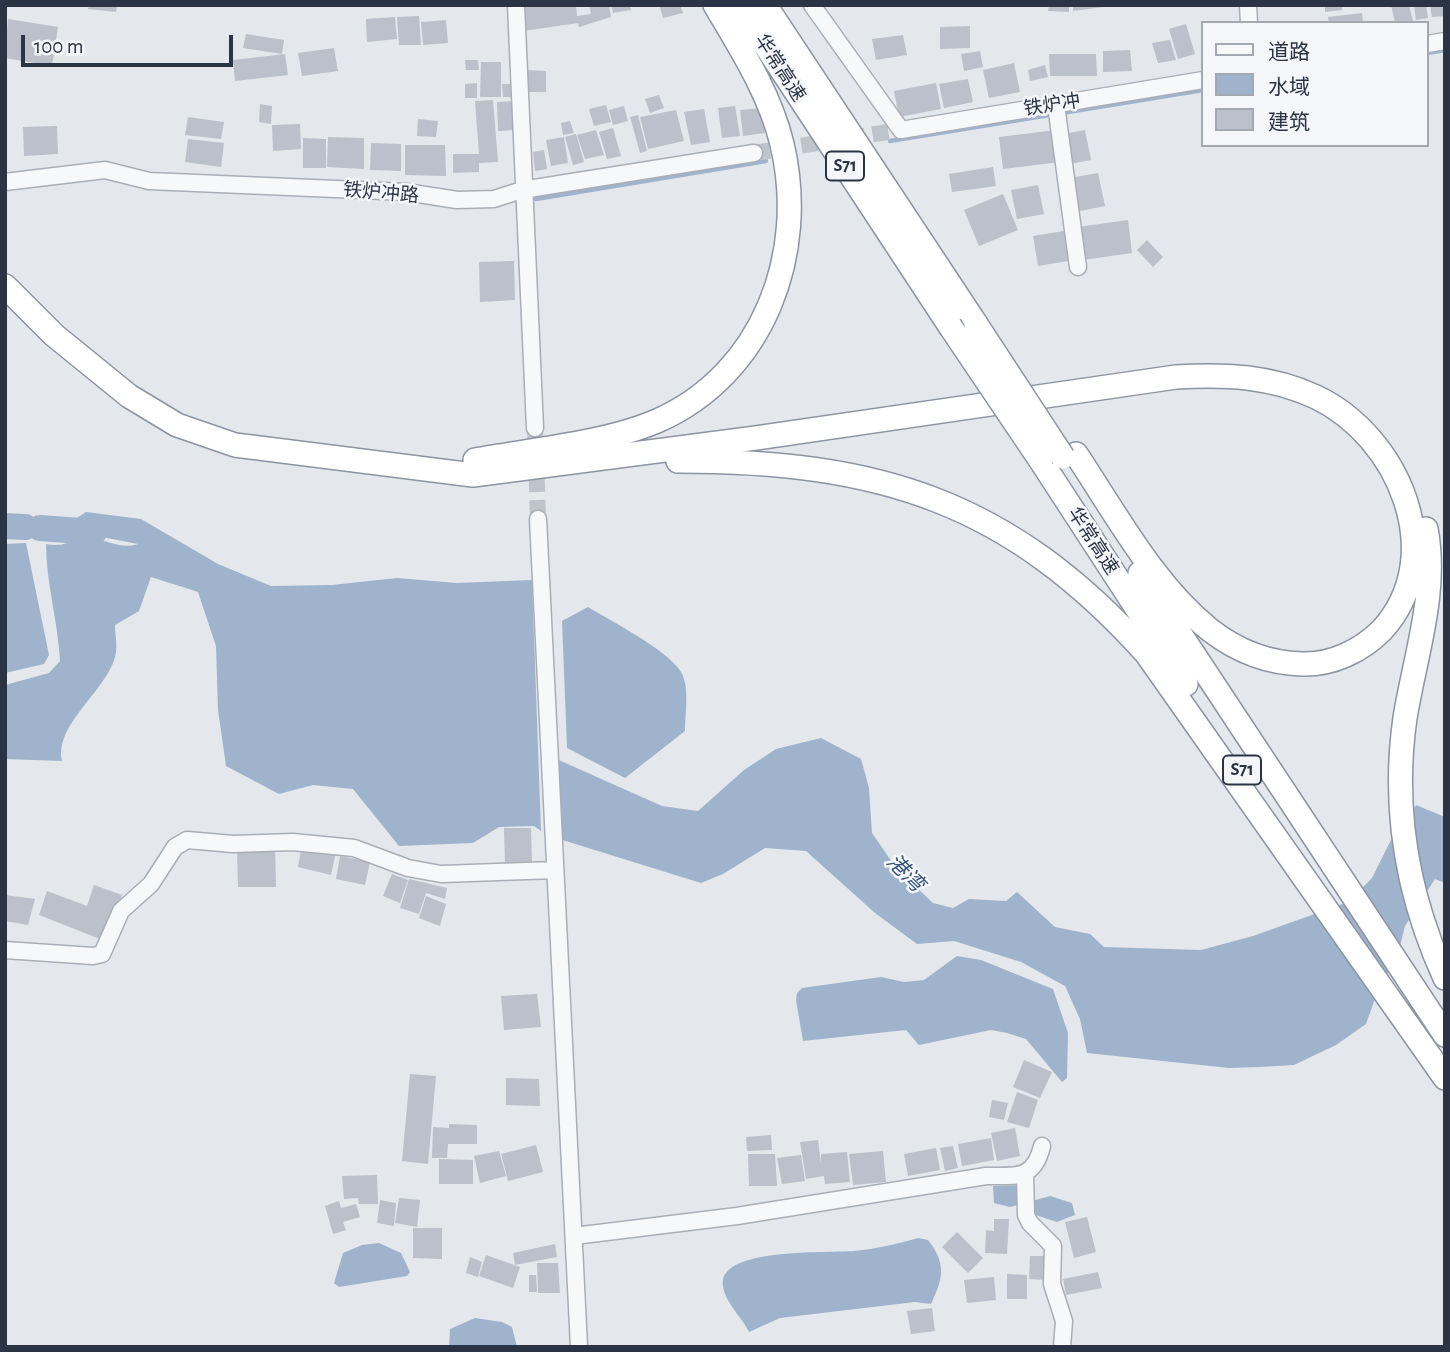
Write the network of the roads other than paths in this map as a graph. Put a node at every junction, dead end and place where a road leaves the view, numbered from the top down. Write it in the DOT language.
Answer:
graph roads {
  1 [pos="516,5"];
  2 [pos="715,5"];
  3 [pos="739,5"];
  4 [pos="765,5"];
  5 [pos="812,5"];
  6 [pos="1202,80"];
  7 [pos="1056,105"];
  8 [pos="754,153"];
  9 [pos="5,182"];
  10 [pos="522,190"];
  11 [pos="1078,267"];
  12 [pos="5,272"];
  13 [pos="5,286"];
  14 [pos="535,428"];
  15 [pos="1060,457"];
  16 [pos="474,468"];
  17 [pos="538,519"];
  18 [pos="555,870"];
  19 [pos="5,950"];
  20 [pos="1445,978"];
  21 [pos="1445,1035"];
  22 [pos="1445,1078"];
  23 [pos="1042,1146"];
  24 [pos="1025,1173"];
  25 [pos="574,1236"];
  26 [pos="579,1347"];
  27 [pos="1062,1347"];
  1 -- 10 [label="street"];
  2 -- 16 [label="highway"];
  3 -- 15 [label="highway, 华常高速 / S71, bridge"];
  4 -- 15 [label="highway, 华常高速 / S71"];
  5 -- 7 [label="street, 铁炉冲"];
  6 -- 7 [label="street, 铁炉冲"];
  7 -- 11 [label="street"];
  8 -- 10 [label="street, 铁炉冲路"];
  9 -- 10 [label="street, 铁炉冲路"];
  10 -- 14 [label="street"];
  12 -- 16 [label="highway"];
  13 -- 16 [label="highway"];
  15 -- 16 [label="highway"];
  15 -- 21 [label="highway, 华常高速 / S71"];
  15 -- 22 [label="highway, 华常高速 / S71"];
  16 -- 20 [label="highway"];
  16 -- 22 [label="highway"];
  17 -- 18 [label="street"];
  18 -- 19 [label="street"];
  18 -- 25 [label="street"];
  23 -- 24 [label="street"];
  24 -- 25 [label="street"];
  24 -- 27 [label="street"];
  25 -- 26 [label="street"];
}
